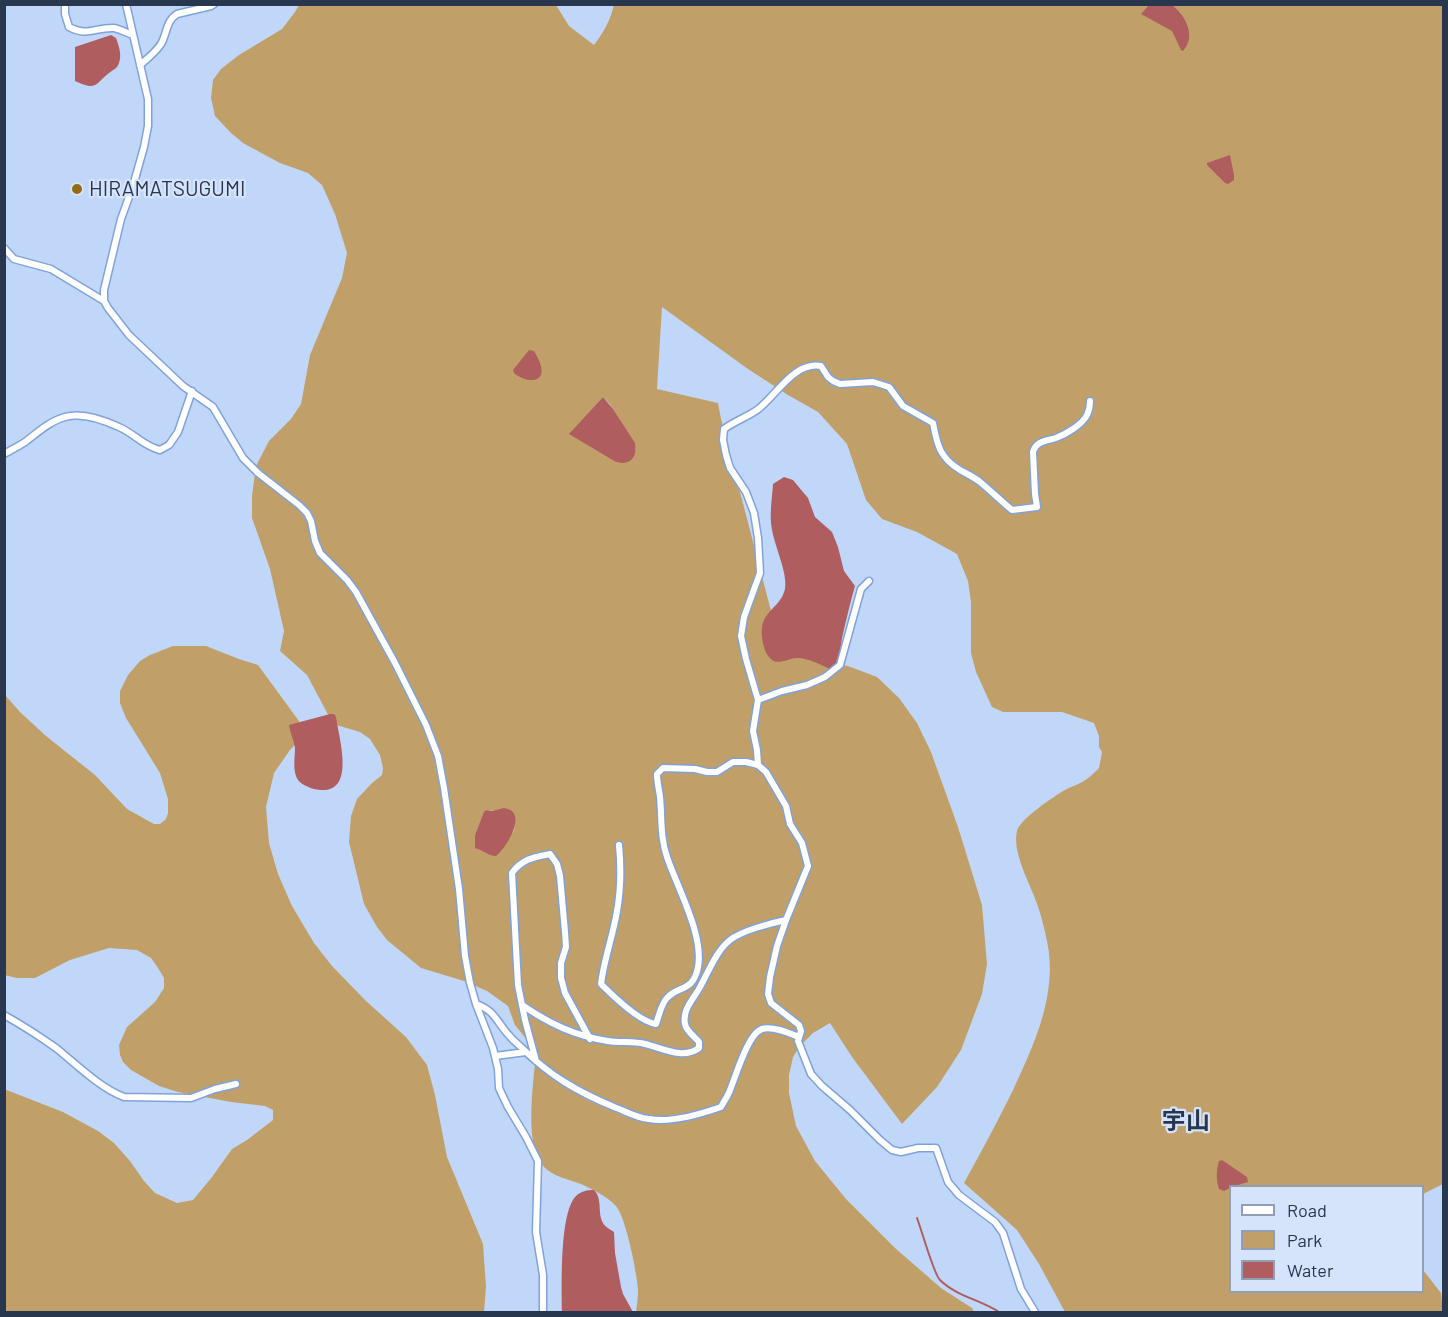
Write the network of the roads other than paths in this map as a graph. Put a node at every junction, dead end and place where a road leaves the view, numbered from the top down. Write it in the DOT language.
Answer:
graph roads {
  1 [pos="65,4"];
  2 [pos="126,4"];
  3 [pos="214,4"];
  4 [pos="133,35"];
  5 [pos="140,66"];
  6 [pos="4,248"];
  7 [pos="104,301"];
  8 [pos="192,391"];
  9 [pos="1090,401"];
  10 [pos="4,454"];
  11 [pos="869,581"];
  12 [pos="758,700"];
  13 [pos="758,765"];
  14 [pos="619,845"];
  15 [pos="786,920"];
  16 [pos="476,1004"];
  17 [pos="522,1005"];
  18 [pos="4,1015"];
  19 [pos="799,1037"];
  20 [pos="590,1038"];
  21 [pos="526,1052"];
  22 [pos="495,1056"];
  23 [pos="536,1061"];
  24 [pos="236,1084"];
  25 [pos="543,1312"];
  26 [pos="1035,1312"];
  1 -- 4 [label="street"];
  2 -- 4 [label="street"];
  3 -- 5 [label="street"];
  4 -- 5 [label="street"];
  5 -- 7 [label="street"];
  6 -- 7 [label="street"];
  7 -- 8 [label="street"];
  8 -- 10 [label="street"];
  8 -- 16 [label="street"];
  9 -- 12 [label="street"];
  11 -- 12 [label="street"];
  12 -- 13 [label="street"];
  13 -- 14 [label="street"];
  13 -- 15 [label="street"];
  15 -- 19 [label="street"];
  15 -- 20 [label="street"];
  16 -- 21 [label="street"];
  16 -- 22 [label="street"];
  17 -- 20 [label="street"];
  17 -- 20 [label="street"];
  17 -- 23 [label="street"];
  18 -- 24 [label="street"];
  19 -- 23 [label="street"];
  19 -- 26 [label="street"];
  21 -- 22 [label="street"];
  21 -- 23 [label="street"];
  22 -- 25 [label="street"];
}
